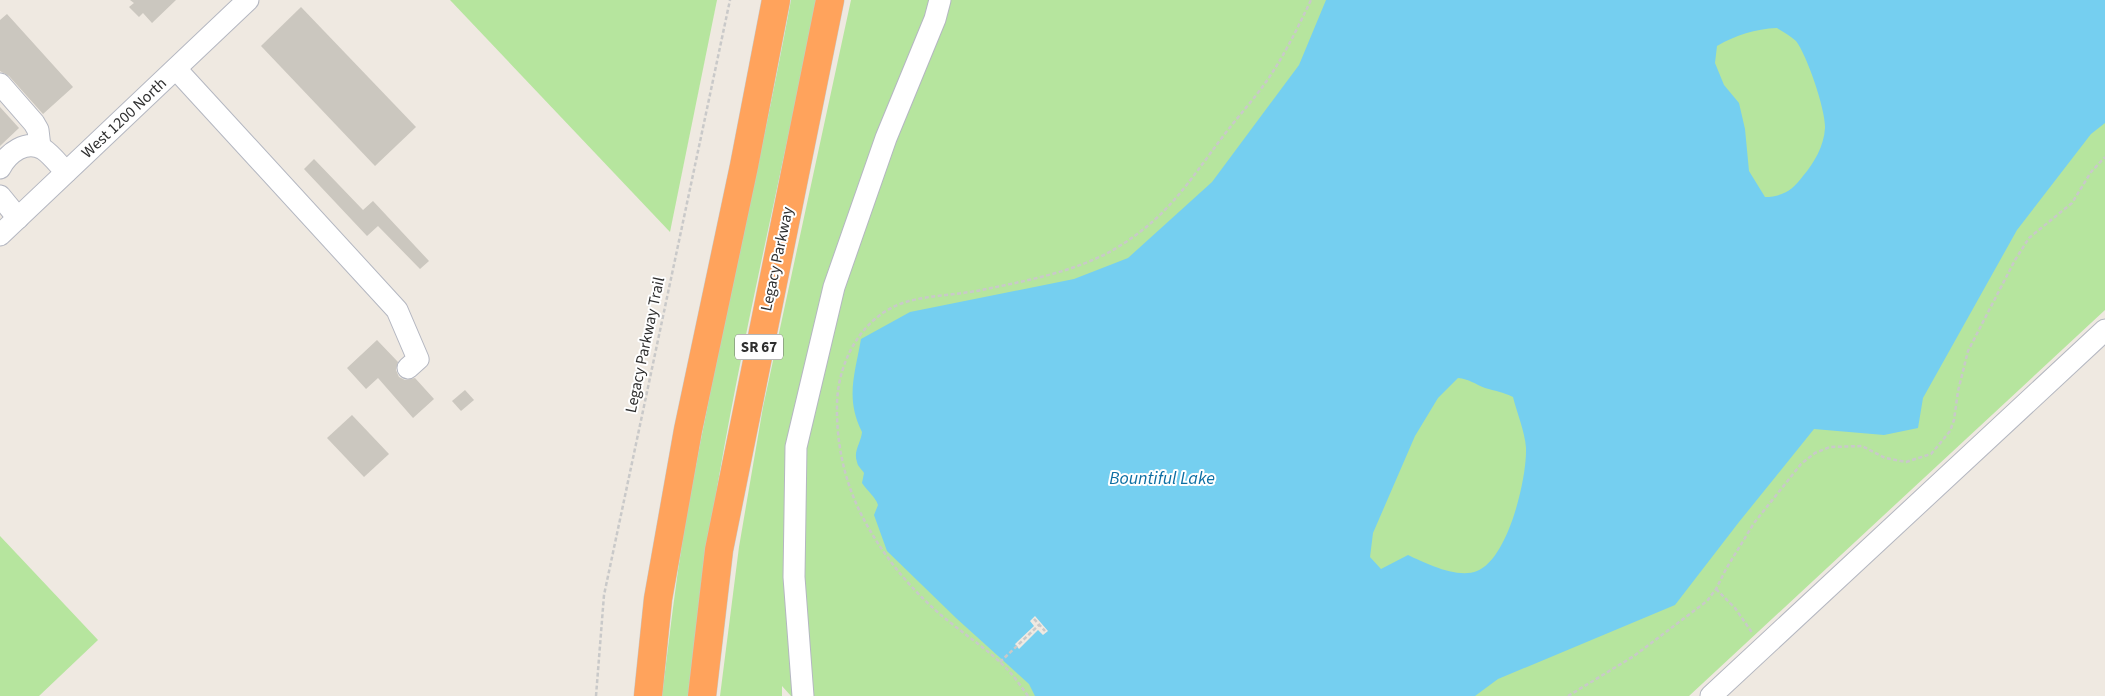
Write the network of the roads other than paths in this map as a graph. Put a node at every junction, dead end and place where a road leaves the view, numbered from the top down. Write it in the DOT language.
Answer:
graph roads {
  1 [pos="776,0"];
  2 [pos="830,0"];
  3 [pos="940,0"];
  4 [pos="236,4"];
  5 [pos="176,69"];
  6 [pos="0,84"];
  7 [pos="40,148"];
  8 [pos="0,168"];
  9 [pos="66,172"];
  10 [pos="0,196"];
  11 [pos="18,218"];
  12 [pos="0,235"];
  13 [pos="2105,330"];
  14 [pos="408,368"];
  15 [pos="648,696"];
  16 [pos="702,696"];
  17 [pos="803,696"];
  18 [pos="1711,696"];
  1 -- 15 [label="highway"];
  2 -- 16 [label="highway, Legacy Parkway / SR 67"];
  3 -- 17 [label="street"];
  4 -- 5 [label="street, West 1200 North"];
  5 -- 9 [label="street, West 1200 North"];
  5 -- 14 [label="street"];
  6 -- 7 [label="street"];
  7 -- 8 [label="street"];
  7 -- 9 [label="street"];
  9 -- 11 [label="street, West 1200 North"];
  10 -- 11 [label="street"];
  11 -- 12 [label="street, West 1200 North"];
  13 -- 18 [label="street"];
}
